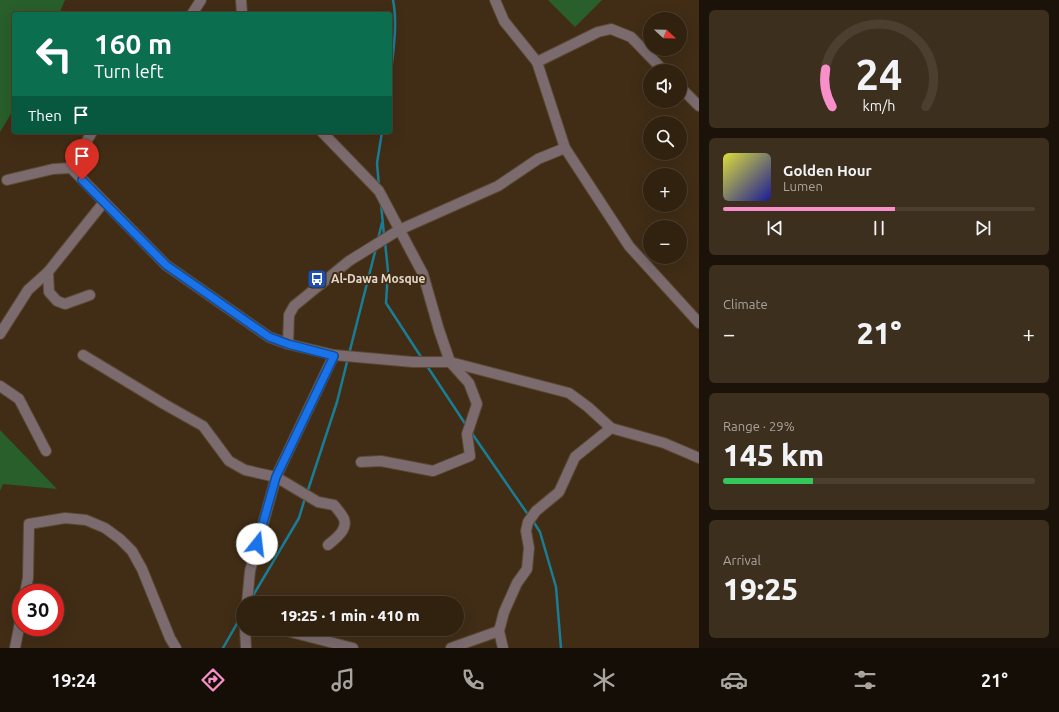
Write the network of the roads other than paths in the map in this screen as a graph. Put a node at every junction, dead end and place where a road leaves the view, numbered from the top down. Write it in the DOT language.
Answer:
graph roads {
  1 [pos="201,0"];
  2 [pos="241,0"];
  3 [pos="495,0"];
  4 [pos="193,12"];
  5 [pos="242,12"];
  6 [pos="537,62"];
  7 [pos="657,64"];
  8 [pos="687,94"];
  9 [pos="699,106"];
  10 [pos="91,134"];
  11 [pos="324,134"];
  12 [pos="565,148"];
  13 [pos="71,168"];
  14 [pos="7,180"];
  15 [pos="104,202"];
  16 [pos="400,230"];
  17 [pos="48,272"];
  18 [pos="90,295"];
  19 [pos="699,323"];
  20 [pos="0,334"];
  21 [pos="288,344"];
  22 [pos="83,355"];
  23 [pos="334,356"];
  24 [pos="450,362"];
  25 [pos="0,386"];
  26 [pos="612,428"];
  27 [pos="46,451"];
  28 [pos="699,458"];
  29 [pos="361,462"];
  30 [pos="276,477"];
  31 [pos="328,546"];
  32 [pos="27,584"];
  33 [pos="248,596"];
  34 [pos="500,631"];
  35 [pos="18,636"];
  36 [pos="245,636"];
  37 [pos="306,636"];
  38 [pos="16,648"];
  39 [pos="176,648"];
  40 [pos="246,648"];
  41 [pos="353,648"];
  42 [pos="451,648"];
  43 [pos="503,648"];
  1 -- 4 [label="street"];
  2 -- 5 [label="street"];
  3 -- 6 [label="street"];
  6 -- 7 [label="street"];
  6 -- 12 [label="street"];
  8 -- 9 [label="street"];
  10 -- 13 [label="street"];
  11 -- 16 [label="street"];
  12 -- 16 [label="street"];
  12 -- 19 [label="street"];
  13 -- 14 [label="street"];
  13 -- 15 [label="street"];
  15 -- 17 [label="street"];
  15 -- 21 [label="street"];
  16 -- 21 [label="street"];
  16 -- 24 [label="street"];
  17 -- 18 [label="street"];
  17 -- 20 [label="street"];
  21 -- 23 [label="street"];
  22 -- 30 [label="street"];
  23 -- 24 [label="street"];
  23 -- 30 [label="street"];
  24 -- 26 [label="street"];
  24 -- 29 [label="street"];
  25 -- 27 [label="street"];
  26 -- 28 [label="street"];
  26 -- 34 [label="street"];
  30 -- 31 [label="street"];
  30 -- 33 [label="street"];
  32 -- 39 [label="street"];
  34 -- 42 [label="street"];
  34 -- 43 [label="street"];
  35 -- 38 [label="street"];
  36 -- 40 [label="street"];
  37 -- 41 [label="street"];
}
